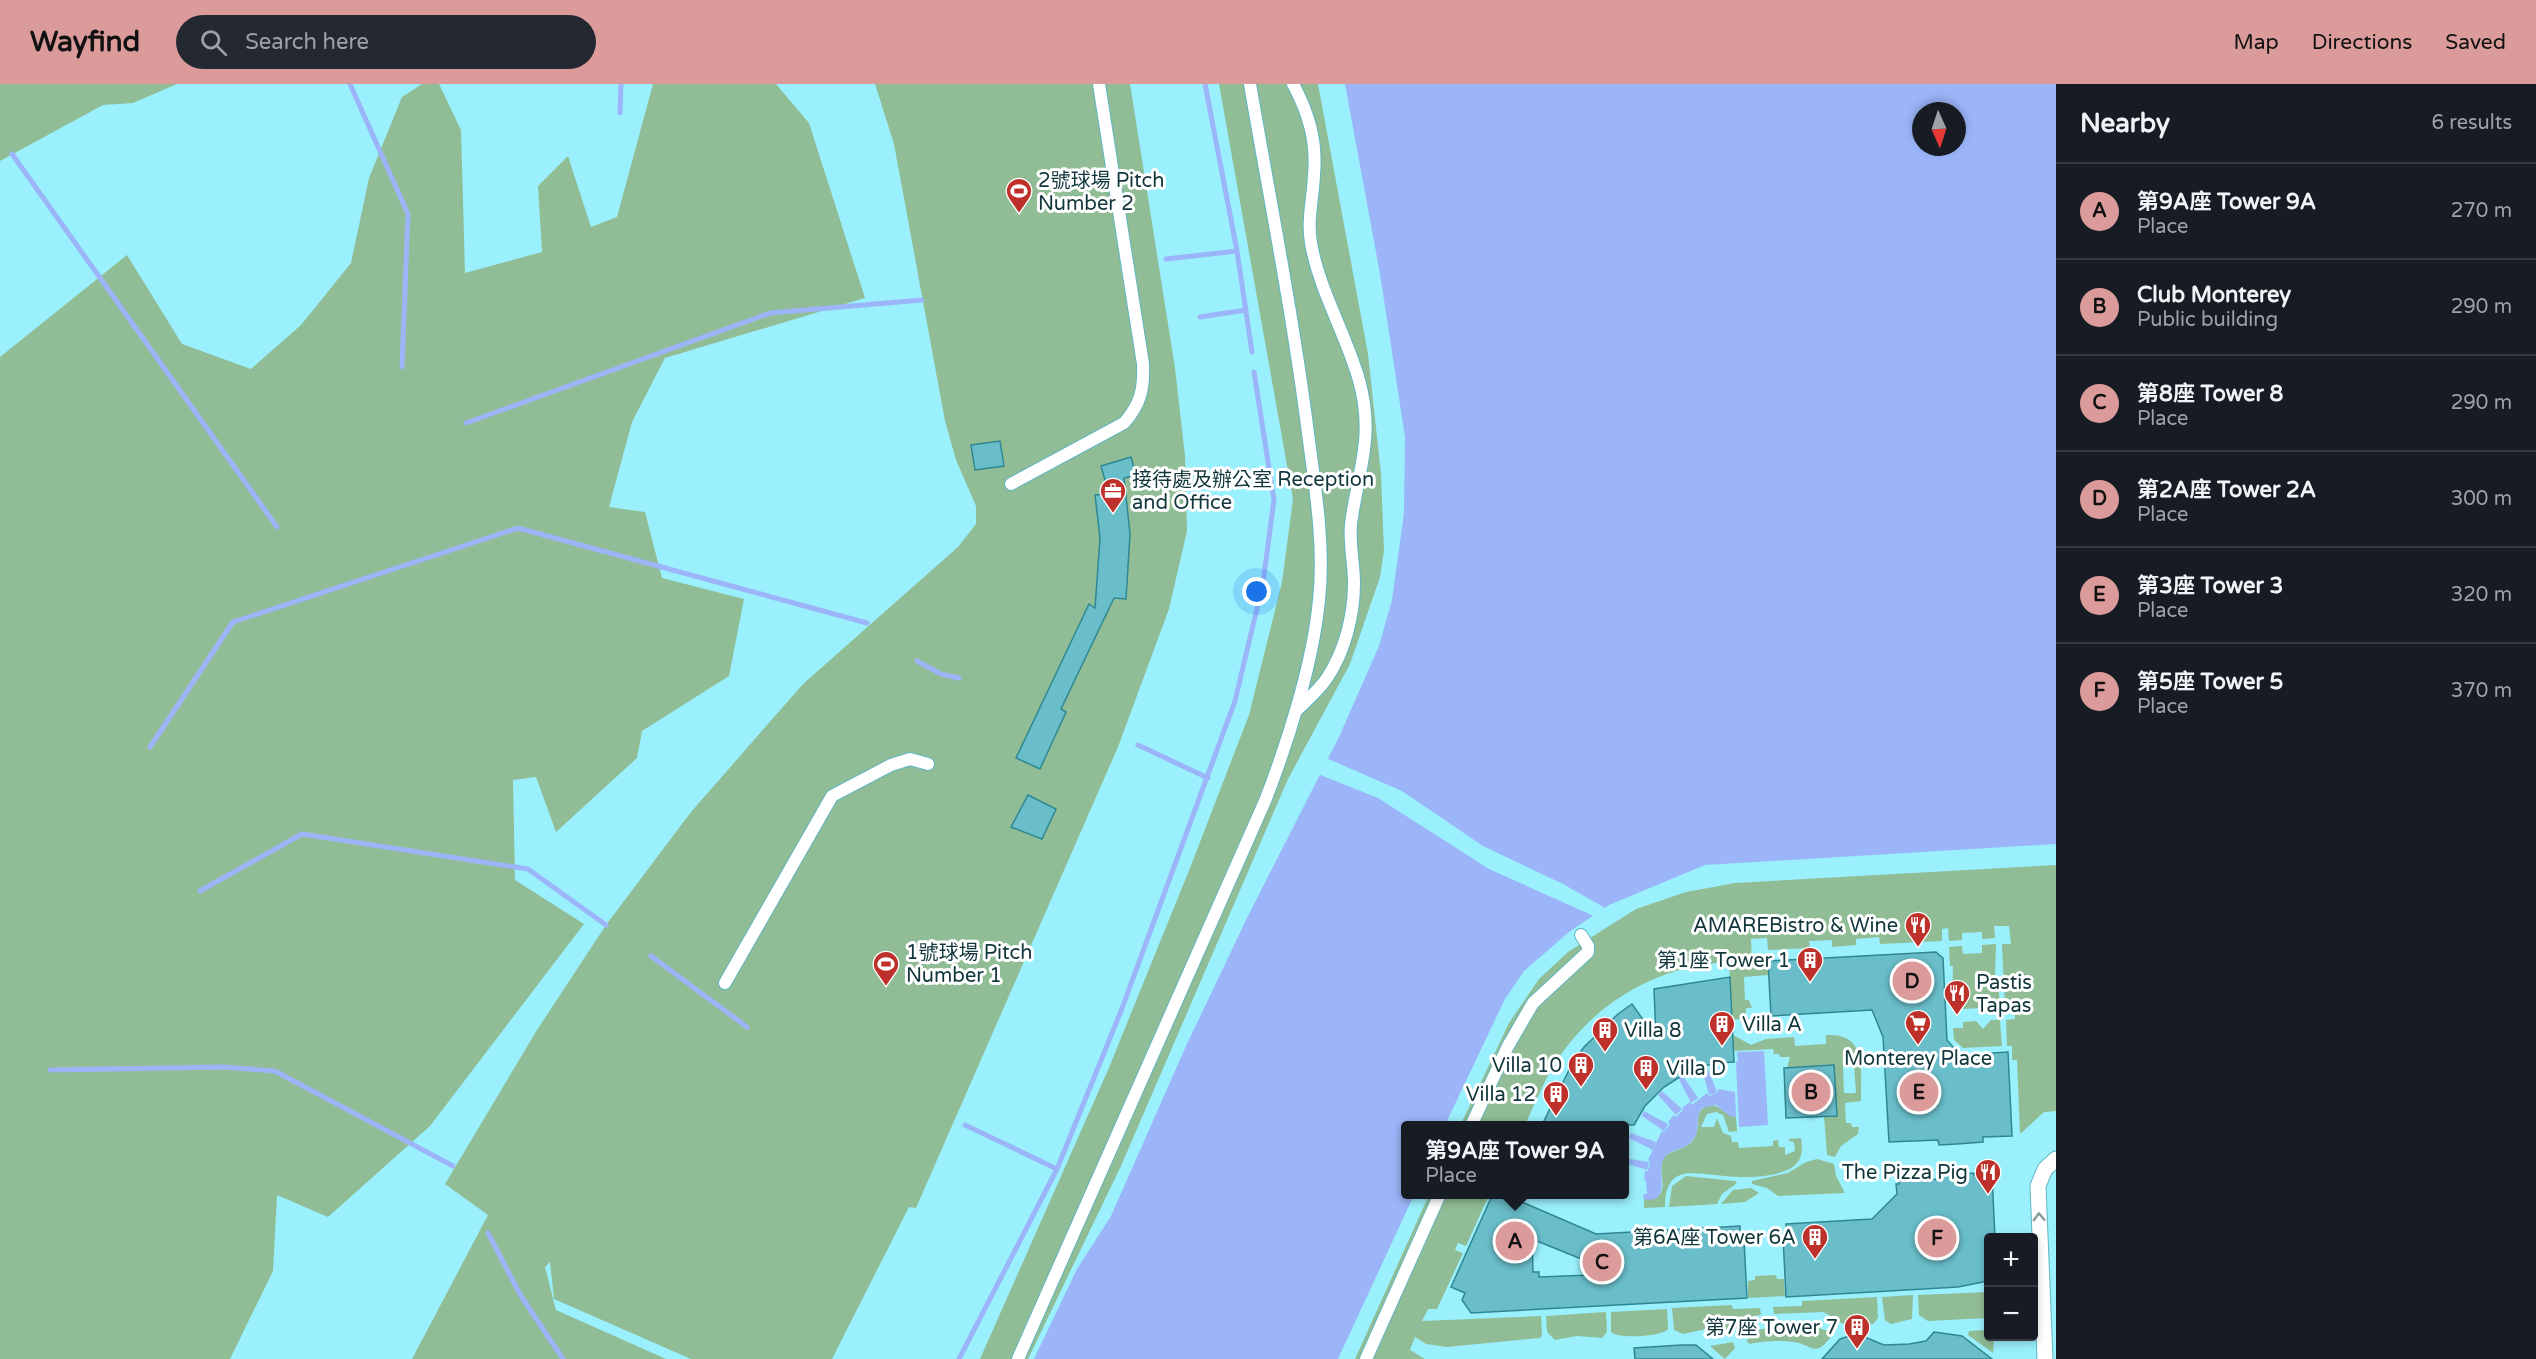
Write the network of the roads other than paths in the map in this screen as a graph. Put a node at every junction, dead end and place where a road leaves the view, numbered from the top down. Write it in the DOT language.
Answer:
graph roads {
  1 [pos="1100,84"];
  2 [pos="1250,84"];
  3 [pos="1293,84"];
  4 [pos="1011,484"];
  5 [pos="1295,712"];
  6 [pos="928,764"];
  7 [pos="1581,935"];
  8 [pos="725,983"];
  9 [pos="1473,1121"];
  10 [pos="2056,1159"];
  11 [pos="1438,1199"];
  12 [pos="1018,1359"];
  13 [pos="1366,1359"];
  14 [pos="2045,1359"];
  1 -- 4 [label="street"];
  2 -- 5 [label="street"];
  3 -- 5 [label="street"];
  5 -- 12 [label="street"];
  6 -- 8 [label="street"];
  7 -- 9 [label="street"];
  14 -- 10 [label="street, one-way"];
  11 -- 13 [label="street"];
}
